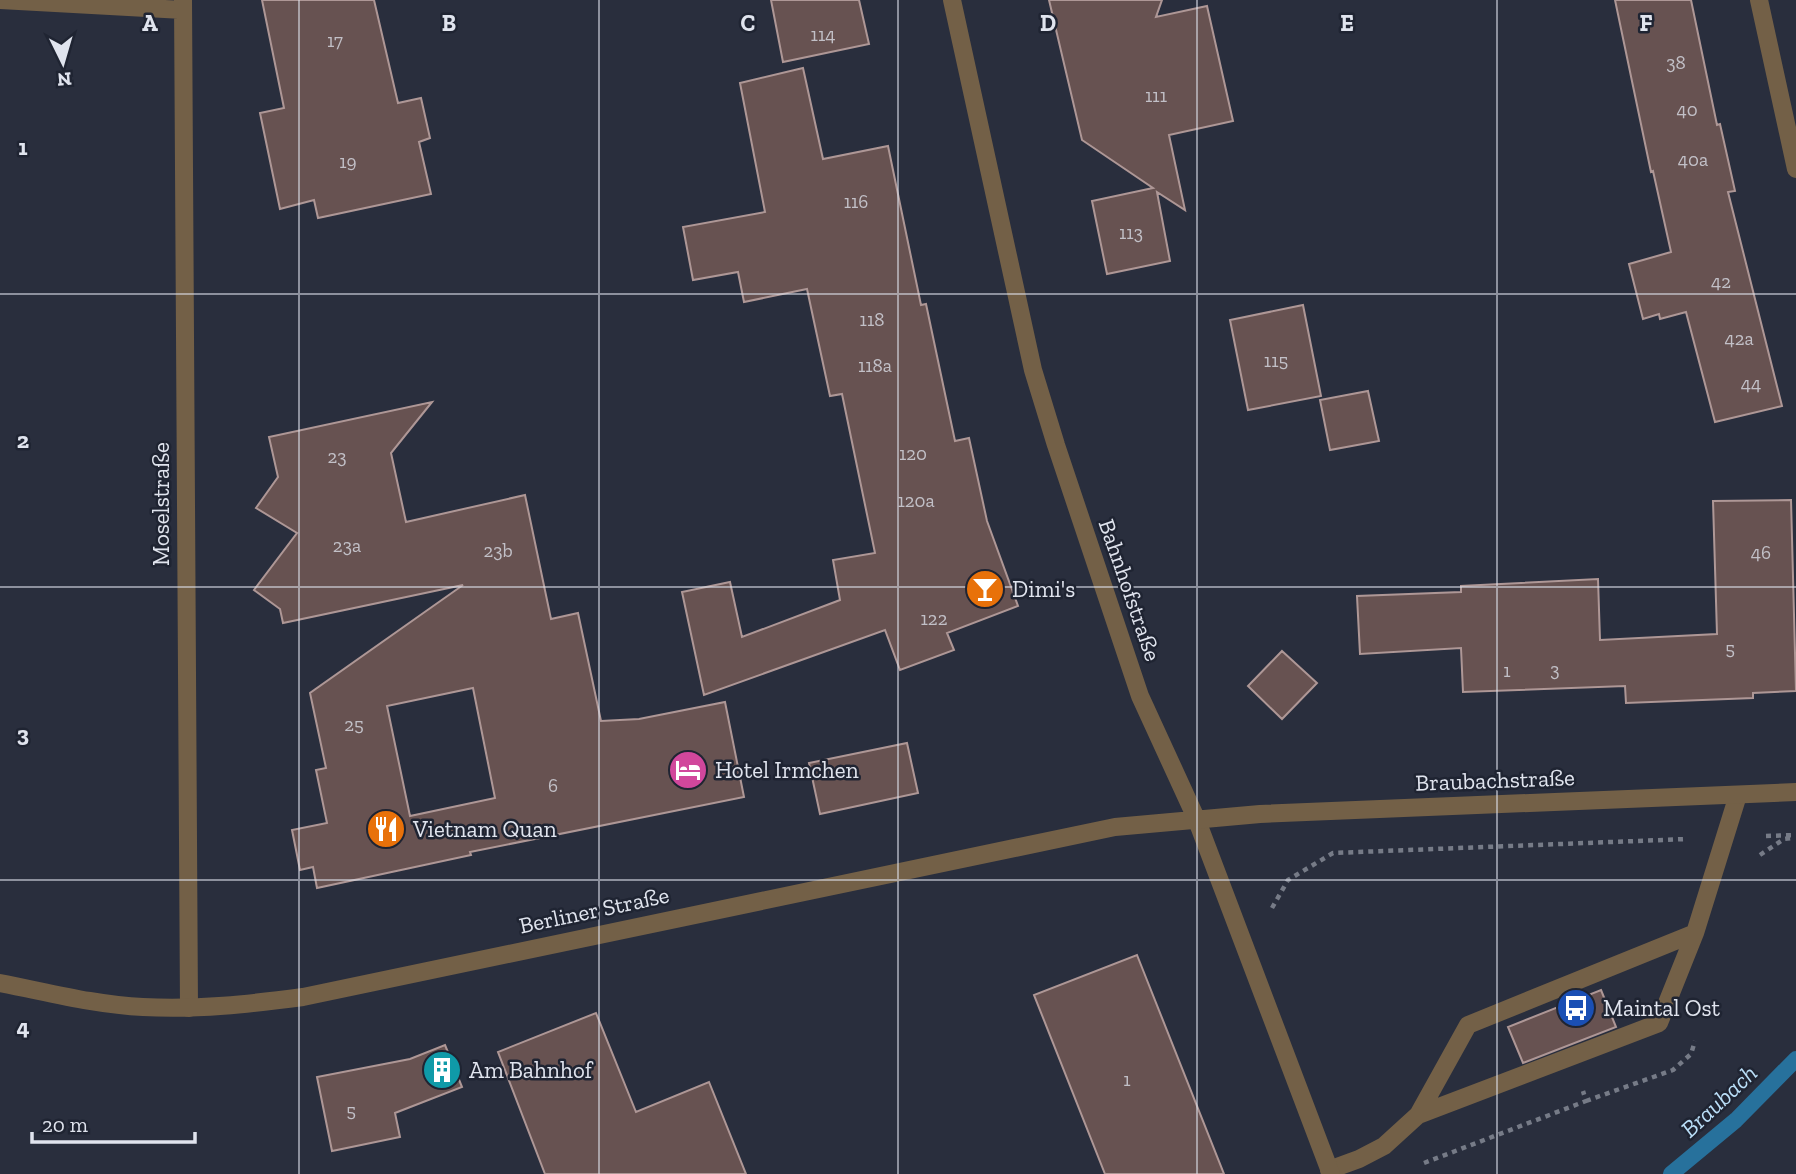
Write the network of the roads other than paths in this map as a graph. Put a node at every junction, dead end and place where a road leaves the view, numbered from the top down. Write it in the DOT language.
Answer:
graph roads {
  1 [pos="0,0"];
  2 [pos="952,0"];
  3 [pos="1759,0"];
  4 [pos="183,5"];
  5 [pos="1796,169"];
  6 [pos="1796,792"];
  7 [pos="1738,795"];
  8 [pos="1196,818"];
  9 [pos="1695,933"];
  10 [pos="0,983"];
  11 [pos="189,1007"];
  12 [pos="1418,1115"];
  13 [pos="1330,1172"];
  1 -- 4 [label="street"];
  2 -- 8 [label="street, Bahnhofstraße"];
  3 -- 5 [label="street"];
  4 -- 11 [label="street, Moselstraße"];
  6 -- 7 [label="street, Braubachstraße"];
  7 -- 8 [label="street, Braubachstraße"];
  7 -- 9 [label="street"];
  8 -- 11 [label="street, Berliner Straße"];
  8 -- 13 [label="street, Bahnhofstraße"];
  9 -- 12 [label="street"];
  9 -- 12 [label="street"];
  10 -- 11 [label="street, Berliner Straße"];
  12 -- 13 [label="street"];
}
